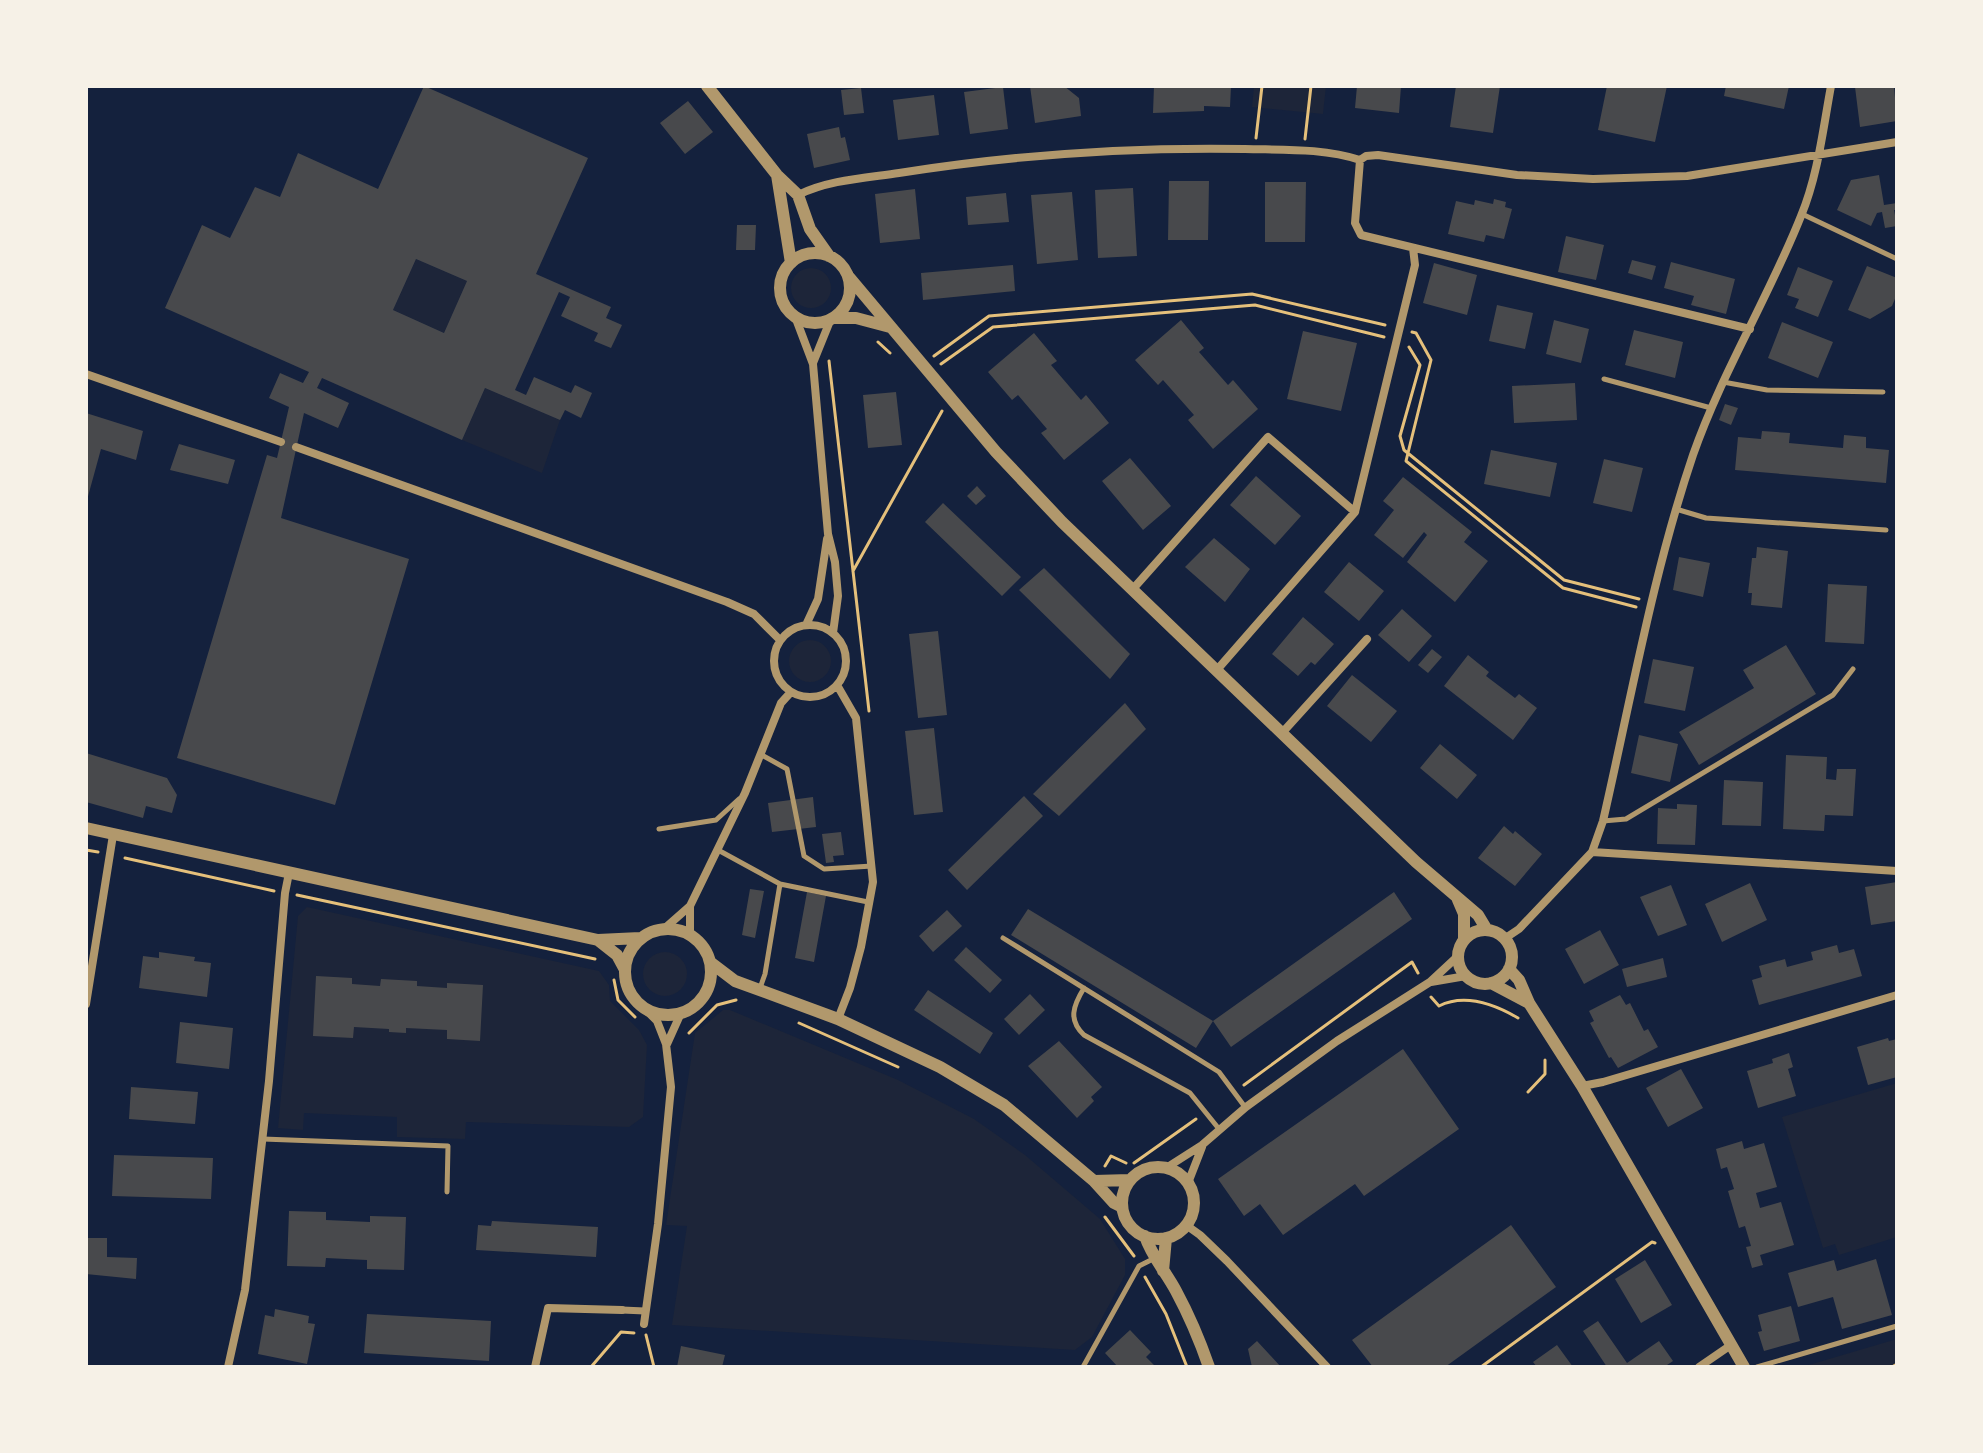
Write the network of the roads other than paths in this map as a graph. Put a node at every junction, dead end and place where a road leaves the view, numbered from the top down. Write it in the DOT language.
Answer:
graph roads {
  1 [pos="707,86"];
  2 [pos="1831,86"];
  3 [pos="1897,142"];
  4 [pos="1818,155"];
  5 [pos="1360,160"];
  6 [pos="777,175"];
  7 [pos="798,195"];
  8 [pos="1802,214"];
  9 [pos="1413,248"];
  10 [pos="829,256"];
  11 [pos="1897,259"];
  12 [pos="791,263"];
  13 [pos="849,277"];
  14 [pos="796,319"];
  15 [pos="832,320"];
  16 [pos="891,328"];
  17 [pos="1750,329"];
  18 [pos="813,364"];
  19 [pos="86,374"];
  20 [pos="1604,379"];
  21 [pos="1723,382"];
  22 [pos="1883,392"];
  23 [pos="1711,408"];
  24 [pos="281,442"];
  25 [pos="296,447"];
  26 [pos="1676,509"];
  27 [pos="1355,512"];
  28 [pos="1886,530"];
  29 [pos="828,534"];
  30 [pos="1132,590"];
  31 [pos="806,625"];
  32 [pos="833,633"];
  33 [pos="1367,639"];
  34 [pos="780,640"];
  35 [pos="1853,669"];
  36 [pos="1216,671"];
  37 [pos="837,685"];
  38 [pos="791,692"];
  39 [pos="1282,733"];
  40 [pos="759,753"];
  41 [pos="745,793"];
  42 [pos="1603,821"];
  43 [pos="86,828"];
  44 [pos="659,829"];
  45 [pos="113,835"];
  46 [pos="717,850"];
  47 [pos="1592,852"];
  48 [pos="872,866"];
  49 [pos="1897,871"];
  50 [pos="289,873"];
  51 [pos="780,884"];
  52 [pos="1457,898"];
  53 [pos="869,902"];
  54 [pos="690,906"];
  55 [pos="665,928"];
  56 [pos="1487,930"];
  57 [pos="690,935"];
  58 [pos="640,938"];
  59 [pos="1003,938"];
  60 [pos="1504,939"];
  61 [pos="598,940"];
  62 [pos="1464,940"];
  63 [pos="1458,956"];
  64 [pos="710,962"];
  65 [pos="1509,969"];
  66 [pos="618,970"];
  67 [pos="1466,976"];
  68 [pos="735,981"];
  69 [pos="1430,982"];
  70 [pos="1491,983"];
  71 [pos="760,988"];
  72 [pos="1084,988"];
  73 [pos="705,995"];
  74 [pos="1897,995"];
  75 [pos="1529,1003"];
  76 [pos="86,1004"];
  77 [pos="681,1013"];
  78 [pos="642,1015"];
  79 [pos="838,1019"];
  80 [pos="666,1044"];
  81 [pos="1582,1086"];
  82 [pos="1246,1107"];
  83 [pos="1220,1129"];
  84 [pos="263,1139"];
  85 [pos="1202,1145"];
  86 [pos="1166,1168"];
  87 [pos="1130,1180"];
  88 [pos="1094,1181"];
  89 [pos="1188,1183"];
  90 [pos="447,1192"];
  91 [pos="1122,1207"];
  92 [pos="1186,1225"];
  93 [pos="1145,1236"];
  94 [pos="1166,1238"];
  95 [pos="1154,1259"];
  96 [pos="1163,1271"];
  97 [pos="622,1310"];
  98 [pos="645,1311"];
  99 [pos="644,1324"];
  100 [pos="1897,1326"];
  101 [pos="1731,1345"];
  102 [pos="228,1367"];
  103 [pos="535,1367"];
  104 [pos="1083,1367"];
  105 [pos="1209,1367"];
  106 [pos="1327,1367"];
  107 [pos="1699,1367"];
  108 [pos="1744,1367"];
  109 [pos="1757,1367"];
  1 -- 6 [label="street"];
  2 -- 4 [label="street"];
  3 -- 4 [label="street"];
  4 -- 5 [label="street"];
  4 -- 8 [label="street"];
  5 -- 7 [label="street"];
  5 -- 9 [label="street"];
  6 -- 7 [label="street"];
  6 -- 12 [label="street"];
  7 -- 10 [label="street"];
  8 -- 11 [label="lane"];
  8 -- 17 [label="street"];
  9 -- 17 [label="street"];
  9 -- 27 [label="street"];
  10 -- 12 [label="street"];
  10 -- 13 [label="street"];
  12 -- 14 [label="street"];
  13 -- 15 [label="street"];
  13 -- 16 [label="street"];
  14 -- 15 [label="street"];
  14 -- 18 [label="street"];
  15 -- 16 [label="street"];
  15 -- 18 [label="street"];
  16 -- 30 [label="street"];
  17 -- 21 [label="street"];
  18 -- 29 [label="street"];
  19 -- 24 [label="street"];
  20 -- 23 [label="lane"];
  21 -- 22 [label="lane"];
  21 -- 23 [label="street"];
  23 -- 26 [label="street"];
  25 -- 34 [label="street"];
  26 -- 28 [label="lane"];
  26 -- 42 [label="street"];
  27 -- 30 [label="street"];
  27 -- 36 [label="street"];
  29 -- 31 [label="street"];
  29 -- 32 [label="street"];
  30 -- 36 [label="street"];
  31 -- 32 [label="street"];
  31 -- 34 [label="street"];
  32 -- 37 [label="street"];
  33 -- 39 [label="street"];
  34 -- 38 [label="street"];
  35 -- 42 [label="lane"];
  36 -- 39 [label="street"];
  37 -- 38 [label="street"];
  37 -- 48 [label="street"];
  38 -- 40 [label="street"];
  39 -- 52 [label="street"];
  40 -- 41 [label="street"];
  40 -- 48 [label="lane"];
  41 -- 44 [label="lane"];
  41 -- 46 [label="street"];
  42 -- 47 [label="street"];
  43 -- 45 [label="street"];
  45 -- 50 [label="street"];
  45 -- 76 [label="street"];
  46 -- 51 [label="lane"];
  46 -- 54 [label="street"];
  47 -- 49 [label="street"];
  47 -- 60 [label="street"];
  48 -- 53 [label="street"];
  50 -- 61 [label="street"];
  50 -- 84 [label="street"];
  51 -- 53 [label="lane"];
  51 -- 71 [label="lane"];
  52 -- 56 [label="street"];
  52 -- 62 [label="street"];
  53 -- 79 [label="street"];
  54 -- 55 [label="street"];
  54 -- 57 [label="street"];
  55 -- 57 [label="street"];
  55 -- 58 [label="street"];
  56 -- 60 [label="street"];
  56 -- 62 [label="street"];
  57 -- 64 [label="street"];
  58 -- 61 [label="street"];
  58 -- 66 [label="street"];
  59 -- 72 [label="lane"];
  60 -- 65 [label="street"];
  61 -- 66 [label="street"];
  62 -- 63 [label="street"];
  63 -- 67 [label="street"];
  63 -- 69 [label="street"];
  64 -- 68 [label="street"];
  64 -- 73 [label="street"];
  65 -- 70 [label="street"];
  65 -- 75 [label="street"];
  66 -- 78 [label="street"];
  67 -- 69 [label="street"];
  67 -- 70 [label="street"];
  68 -- 71 [label="street"];
  68 -- 73 [label="street"];
  69 -- 82 [label="street"];
  70 -- 75 [label="street"];
  71 -- 79 [label="street"];
  72 -- 82 [label="lane"];
  72 -- 83 [label="lane"];
  73 -- 77 [label="street"];
  74 -- 81 [label="street"];
  75 -- 81 [label="street"];
  77 -- 78 [label="street"];
  77 -- 80 [label="street"];
  78 -- 80 [label="street"];
  79 -- 88 [label="street"];
  80 -- 98 [label="street"];
  81 -- 101 [label="street"];
  82 -- 83 [label="street"];
  83 -- 85 [label="street"];
  84 -- 90 [label="lane"];
  84 -- 102 [label="street"];
  85 -- 86 [label="street"];
  85 -- 89 [label="street"];
  86 -- 87 [label="street"];
  86 -- 89 [label="street"];
  87 -- 88 [label="street"];
  87 -- 91 [label="street"];
  88 -- 91 [label="street"];
  89 -- 92 [label="street"];
  91 -- 93 [label="street"];
  92 -- 94 [label="street"];
  92 -- 106 [label="street"];
  93 -- 94 [label="street"];
  93 -- 95 [label="street"];
  94 -- 96 [label="street"];
  95 -- 96 [label="street"];
  95 -- 104 [label="lane"];
  96 -- 105 [label="street"];
  97 -- 98 [label="street"];
  97 -- 103 [label="street"];
  98 -- 99 [label="street"];
  100 -- 109 [label="lane"];
  101 -- 107 [label="street"];
  101 -- 108 [label="street"];
}
